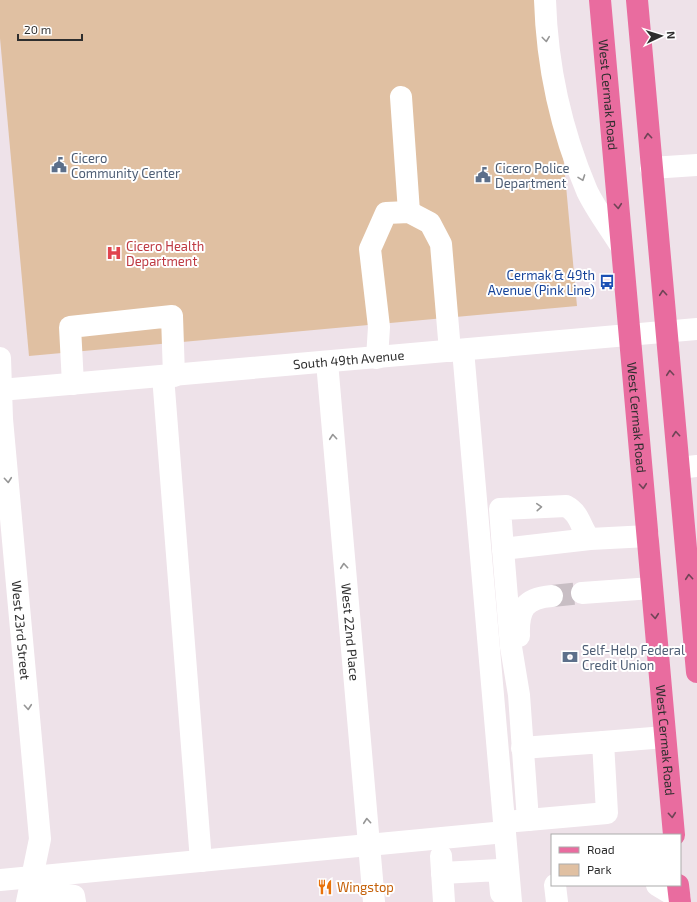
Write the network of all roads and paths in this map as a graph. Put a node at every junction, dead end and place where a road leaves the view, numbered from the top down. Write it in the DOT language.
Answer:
graph roads {
  1 [pos="545,0"];
  2 [pos="600,0"];
  3 [pos="637,0"];
  4 [pos="401,97"];
  5 [pos="697,165"];
  6 [pos="651,168"];
  7 [pos="409,212"];
  8 [pos="621,246"];
  9 [pos="697,330"];
  10 [pos="666,332"];
  11 [pos="630,336"];
  12 [pos="456,351"];
  13 [pos="0,358"];
  14 [pos="377,358"];
  15 [pos="327,362"];
  16 [pos="169,376"];
  17 [pos="73,384"];
  18 [pos="1,390"];
  19 [pos="688,467"];
  20 [pos="648,536"];
  21 [pos="590,539"];
  22 [pos="503,549"];
  23 [pos="652,588"];
  24 [pos="582,593"];
  25 [pos="552,596"];
  26 [pos="695,618"];
  27 [pos="697,672"];
  28 [pos="519,695"];
  29 [pos="665,737"];
  30 [pos="603,742"];
  31 [pos="522,748"];
  32 [pos="528,820"];
  33 [pos="504,827"];
  34 [pos="674,834"];
  35 [pos="369,845"];
  36 [pos="201,861"];
  37 [pos="0,880"];
  38 [pos="555,886"];
  39 [pos="659,886"];
  40 [pos="30,889"];
  41 [pos="679,895"];
  42 [pos="75,902"];
  43 [pos="374,902"];
  44 [pos="444,902"];
  45 [pos="502,902"];
  46 [pos="511,902"];
  47 [pos="557,902"];
  1 -- 8 [label="street, one-way"];
  2 -- 8 [label="main road, West Cermak Road, one-way"];
  6 -- 3 [label="main road, one-way"];
  4 -- 7 [label="street"];
  5 -- 6 [label="street"];
  10 -- 6 [label="main road, one-way"];
  7 -- 12 [label="street"];
  7 -- 14 [label="street"];
  8 -- 11 [label="main road, West Cermak Road"];
  9 -- 10 [label="street, South 49th Avenue"];
  10 -- 11 [label="street, South 49th Avenue"];
  19 -- 10 [label="main road, one-way"];
  11 -- 12 [label="street, South 49th Avenue"];
  11 -- 20 [label="main road, West Cermak Road, one-way"];
  12 -- 14 [label="street, South 49th Avenue"];
  12 -- 33 [label="street"];
  13 -- 18 [label="street, West 23rd Street"];
  14 -- 15 [label="street, South 49th Avenue"];
  15 -- 16 [label="street, South 49th Avenue"];
  35 -- 15 [label="street, West 22nd Place, one-way"];
  16 -- 17 [label="street, South 49th Avenue"];
  16 -- 17 [label="street"];
  16 -- 36 [label="street"];
  17 -- 18 [label="street, South 49th Avenue"];
  18 -- 40 [label="street, West 23rd Street, one-way"];
  26 -- 19 [label="main road, one-way"];
  20 -- 21 [label="street"];
  20 -- 23 [label="main road, West Cermak Road"];
  21 -- 22 [label="street"];
  22 -- 21 [label="street, one-way"];
  22 -- 28 [label="street"];
  23 -- 24 [label="street"];
  23 -- 29 [label="main road, West Cermak Road, one-way"];
  25 -- 28 [label="street"];
  26 -- 27 [label="main road"];
  28 -- 31 [label="street"];
  29 -- 30 [label="street"];
  29 -- 34 [label="main road, West Cermak Road, one-way"];
  30 -- 31 [label="street"];
  30 -- 32 [label="street"];
  31 -- 32 [label="street"];
  32 -- 33 [label="street"];
  33 -- 35 [label="street"];
  33 -- 46 [label="street"];
  35 -- 36 [label="street"];
  35 -- 43 [label="street, West 22nd Place"];
  36 -- 40 [label="street"];
  37 -- 40 [label="street"];
  38 -- 47 [label="street"];
  39 -- 41 [label="street"];
  40 -- 42 [label="street"];
  44 -- 45 [label="street"];
}
